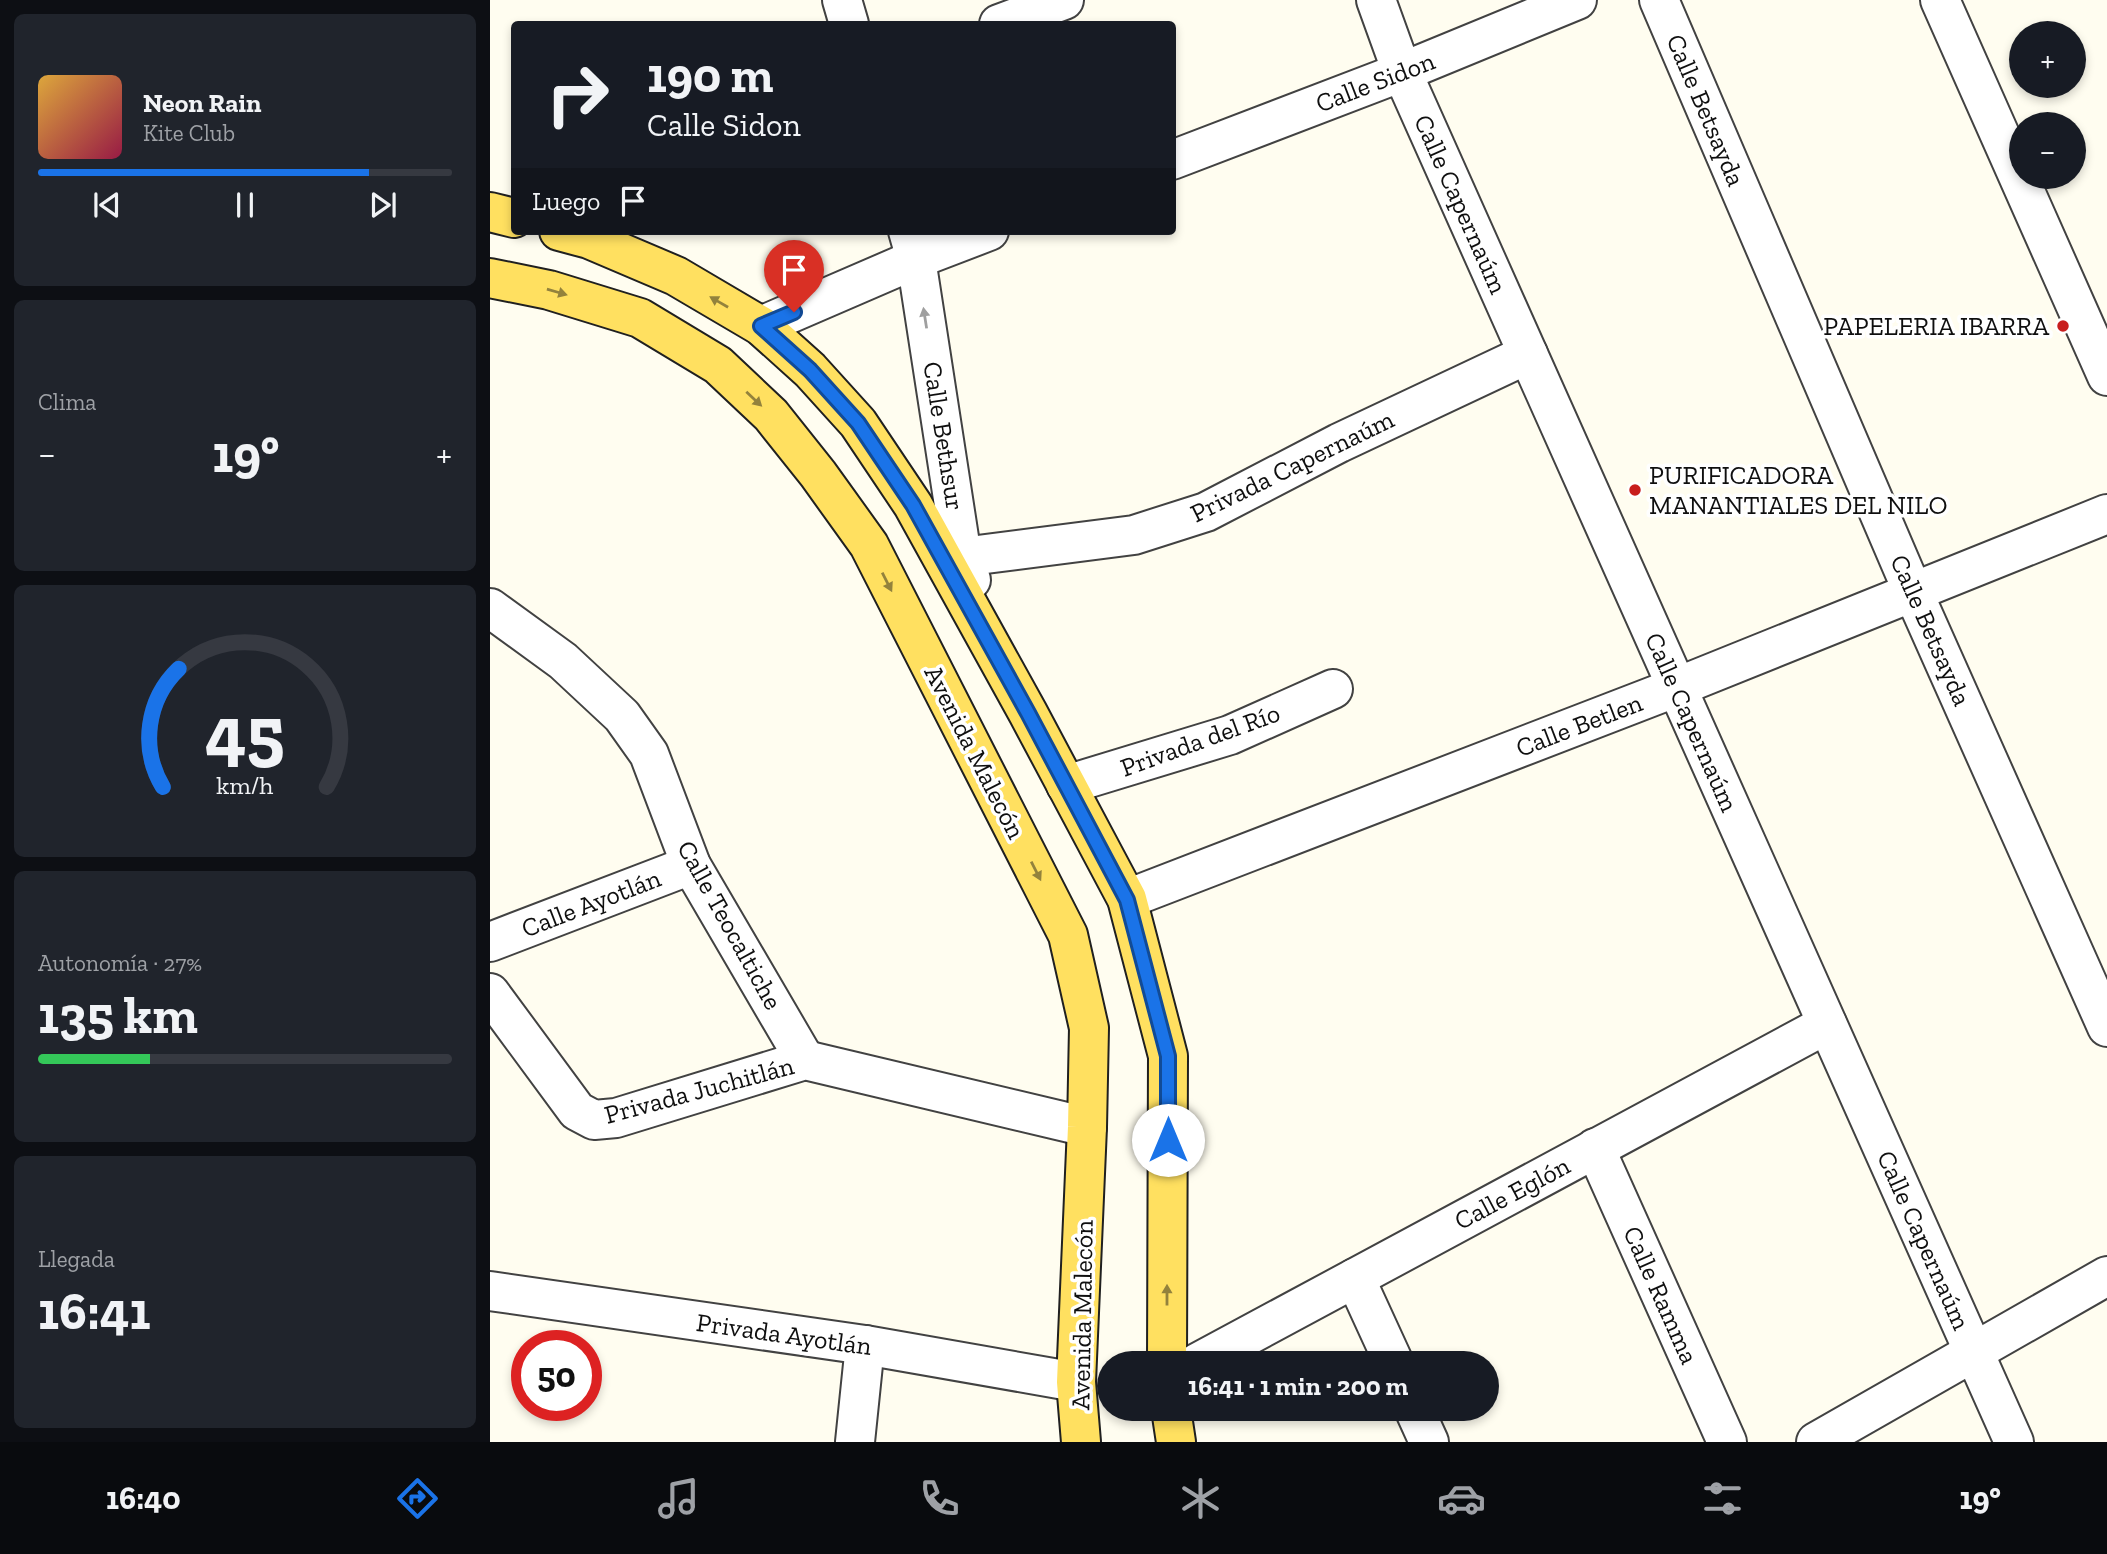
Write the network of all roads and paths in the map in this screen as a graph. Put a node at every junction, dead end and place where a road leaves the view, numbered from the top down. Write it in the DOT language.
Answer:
graph roads {
  1 [pos="842,0"];
  2 [pos="1063,0"];
  3 [pos="1376,0"];
  4 [pos="1577,0"];
  5 [pos="1659,0"];
  6 [pos="1940,0"];
  7 [pos="848,21"];
  8 [pos="1007,21"];
  9 [pos="1402,72"];
  10 [pos="1176,158"];
  11 [pos="574,235"];
  12 [pos="967,235"];
  13 [pos="912,245"];
  14 [pos="490,278"];
  15 [pos="761,326"];
  16 [pos="1528,354"];
  17 [pos="2107,376"];
  18 [pos="2107,514"];
  19 [pos="962,557"];
  20 [pos="1913,592"];
  21 [pos="490,608"];
  22 [pos="1677,687"];
  23 [pos="1333,689"];
  24 [pos="1028,713"];
  25 [pos="1066,785"];
  26 [pos="691,865"];
  27 [pos="1127,900"];
  28 [pos="490,942"];
  29 [pos="490,993"];
  30 [pos="1827,1024"];
  31 [pos="2107,1027"];
  32 [pos="805,1060"];
  33 [pos="1087,1127"];
  34 [pos="1595,1148"];
  35 [pos="2107,1276"];
  36 [pos="1355,1278"];
  37 [pos="490,1292"];
  38 [pos="865,1345"];
  39 [pos="1167,1351"];
  40 [pos="1219,1351"];
  41 [pos="1388,1351"];
  42 [pos="1974,1352"];
  43 [pos="1076,1382"];
  44 [pos="1173,1421"];
  45 [pos="1419,1421"];
  46 [pos="855,1442"];
  47 [pos="1081,1442"];
  48 [pos="1176,1442"];
  49 [pos="1429,1442"];
  50 [pos="1727,1442"];
  51 [pos="1816,1442"];
  52 [pos="2014,1442"];
  1 -- 7 [label="street"];
  2 -- 8 [label="street"];
  3 -- 9 [label="street, Calle Capernaúm"];
  4 -- 9 [label="street, Calle Sidon"];
  5 -- 20 [label="street, Calle Betsayda"];
  6 -- 17 [label="street"];
  9 -- 10 [label="street, Calle Sidon"];
  9 -- 16 [label="street, Calle Capernaúm"];
  15 -- 11 [label="main road, one-way"];
  12 -- 13 [label="street"];
  13 -- 15 [label="street"];
  19 -- 13 [label="street, Calle Bethsur, one-way"];
  14 -- 33 [label="main road, Avenida Malecón, one-way"];
  15 -- 24 [label="main road"];
  16 -- 19 [label="street, Privada Capernaúm"];
  16 -- 22 [label="street, Calle Capernaúm"];
  18 -- 20 [label="street, Calle Betlen"];
  19 -- 24 [label="street, Calle Bethsur"];
  20 -- 22 [label="street, Calle Betlen"];
  20 -- 31 [label="street, Calle Betsayda"];
  21 -- 26 [label="street, Calle Teocaltiche"];
  22 -- 27 [label="street, Calle Betlen"];
  22 -- 30 [label="street, Calle Capernaúm"];
  23 -- 25 [label="street, Privada del Río"];
  24 -- 25 [label="main road"];
  25 -- 27 [label="main road"];
  26 -- 28 [label="street, Calle Ayotlán"];
  26 -- 32 [label="street, Calle Teocaltiche"];
  39 -- 27 [label="main road, one-way"];
  29 -- 32 [label="street, Privada Juchitlán"];
  30 -- 34 [label="street, Calle Eglón"];
  30 -- 42 [label="street, Calle Capernaúm"];
  32 -- 33 [label="street, Privada Juchitlán"];
  33 -- 43 [label="main road, Avenida Malecón"];
  34 -- 36 [label="street, Calle Eglón"];
  34 -- 50 [label="street, Calle Ramma"];
  35 -- 42 [label="street"];
  36 -- 40 [label="street, Calle Eglón"];
  36 -- 41 [label="street"];
  37 -- 38 [label="street, Privada Ayotlán"];
  38 -- 43 [label="street, Privada Ayotlán"];
  38 -- 46 [label="street"];
  42 -- 51 [label="street"];
  42 -- 52 [label="street, Calle Capernaúm"];
  43 -- 47 [label="main road, Avenida Malecón"];
  44 -- 48 [label="main road"];
  45 -- 49 [label="street"];
}
